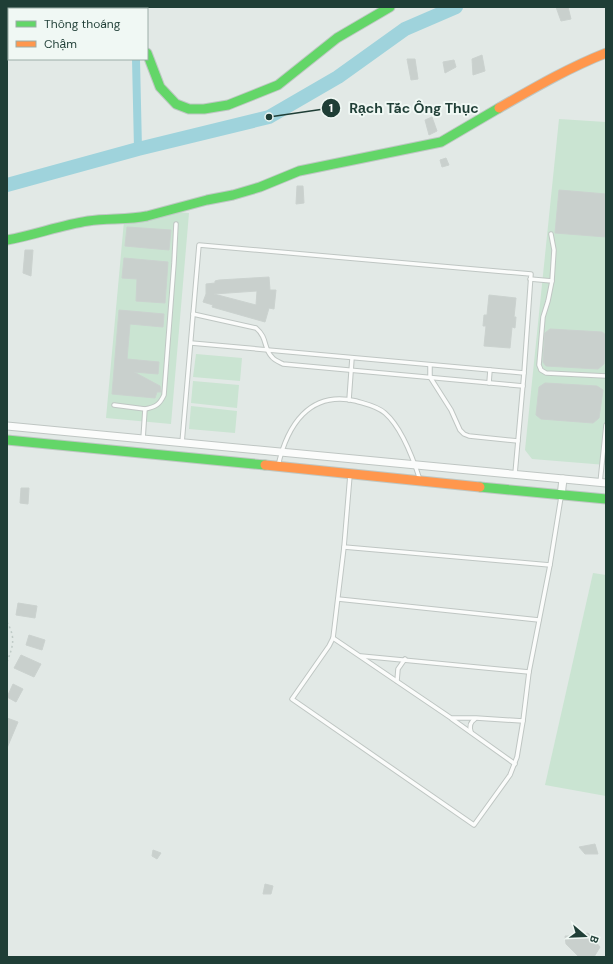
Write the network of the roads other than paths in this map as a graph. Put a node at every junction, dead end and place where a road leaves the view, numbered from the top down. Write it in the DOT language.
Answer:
graph roads {
  1 [pos="112,7"];
  2 [pos="390,7"];
  3 [pos="125,8"];
  4 [pos="606,53"];
  5 [pos="148,56"];
  6 [pos="176,224"];
  7 [pos="551,234"];
  8 [pos="7,240"];
  9 [pos="530,279"];
  10 [pos="552,281"];
  11 [pos="193,314"];
  12 [pos="190,343"];
  13 [pos="266,350"];
  14 [pos="352,358"];
  15 [pos="430,365"];
  16 [pos="351,370"];
  17 [pos="490,370"];
  18 [pos="524,373"];
  19 [pos="606,376"];
  20 [pos="430,377"];
  21 [pos="489,383"];
  22 [pos="523,386"];
  23 [pos="349,400"];
  24 [pos="114,404"];
  25 [pos="145,408"];
  26 [pos="606,425"];
  27 [pos="7,426"];
  28 [pos="143,439"];
  29 [pos="7,440"];
  30 [pos="518,441"];
  31 [pos="182,443"];
  32 [pos="141,453"];
  33 [pos="281,453"];
  34 [pos="352,459"];
  35 [pos="416,465"];
  36 [pos="278,466"];
  37 [pos="350,474"];
  38 [pos="515,474"];
  39 [pos="563,479"];
  40 [pos="420,481"];
  41 [pos="603,483"];
  42 [pos="561,496"];
  43 [pos="606,499"];
  44 [pos="344,546"];
  45 [pos="550,565"];
  46 [pos="338,599"];
  47 [pos="539,620"];
  48 [pos="333,638"];
  49 [pos="360,656"];
  50 [pos="405,659"];
  51 [pos="529,672"];
  52 [pos="397,681"];
  53 [pos="451,718"];
  54 [pos="476,718"];
  55 [pos="523,721"];
  56 [pos="471,732"];
  57 [pos="515,764"];
  1 -- 3 [label="street"];
  2 -- 5 [label="street"];
  4 -- 8 [label="street"];
  6 -- 25 [label="lane"];
  7 -- 10 [label="lane"];
  9 -- 10 [label="lane"];
  9 -- 11 [label="lane"];
  9 -- 18 [label="lane"];
  10 -- 19 [label="lane"];
  11 -- 12 [label="lane"];
  11 -- 13 [label="lane"];
  12 -- 13 [label="lane"];
  12 -- 31 [label="lane"];
  13 -- 14 [label="lane"];
  13 -- 16 [label="lane"];
  14 -- 15 [label="lane"];
  14 -- 16 [label="lane"];
  15 -- 17 [label="lane"];
  15 -- 20 [label="lane"];
  16 -- 20 [label="lane"];
  16 -- 23 [label="lane"];
  17 -- 18 [label="lane"];
  17 -- 21 [label="lane"];
  18 -- 22 [label="lane"];
  20 -- 21 [label="lane"];
  20 -- 30 [label="lane"];
  21 -- 22 [label="lane"];
  22 -- 30 [label="lane"];
  23 -- 33 [label="lane"];
  23 -- 35 [label="lane"];
  24 -- 25 [label="lane"];
  25 -- 28 [label="lane"];
  26 -- 41 [label="lane"];
  27 -- 28 [label="street"];
  28 -- 31 [label="street"];
  28 -- 32 [label="street"];
  29 -- 32 [label="street"];
  30 -- 38 [label="lane"];
  31 -- 33 [label="street"];
  32 -- 36 [label="street"];
  33 -- 34 [label="street"];
  33 -- 36 [label="lane"];
  34 -- 35 [label="street"];
  34 -- 37 [label="street"];
  35 -- 38 [label="street"];
  35 -- 40 [label="lane"];
  36 -- 37 [label="street"];
  37 -- 40 [label="street"];
  37 -- 44 [label="lane"];
  38 -- 39 [label="street"];
  39 -- 41 [label="street"];
  39 -- 42 [label="street"];
  40 -- 42 [label="street"];
  42 -- 43 [label="street"];
  42 -- 45 [label="lane"];
  44 -- 45 [label="lane"];
  44 -- 46 [label="lane"];
  45 -- 47 [label="lane"];
  46 -- 47 [label="lane"];
  46 -- 48 [label="lane"];
  47 -- 51 [label="lane"];
  48 -- 49 [label="lane"];
  48 -- 57 [label="lane"];
  49 -- 50 [label="lane"];
  49 -- 52 [label="lane"];
  50 -- 51 [label="lane"];
  50 -- 52 [label="lane"];
  51 -- 55 [label="lane"];
  52 -- 53 [label="lane"];
  53 -- 54 [label="lane"];
  53 -- 56 [label="lane"];
  54 -- 55 [label="lane"];
  54 -- 56 [label="lane"];
  55 -- 57 [label="lane"];
  56 -- 57 [label="lane"];
}
